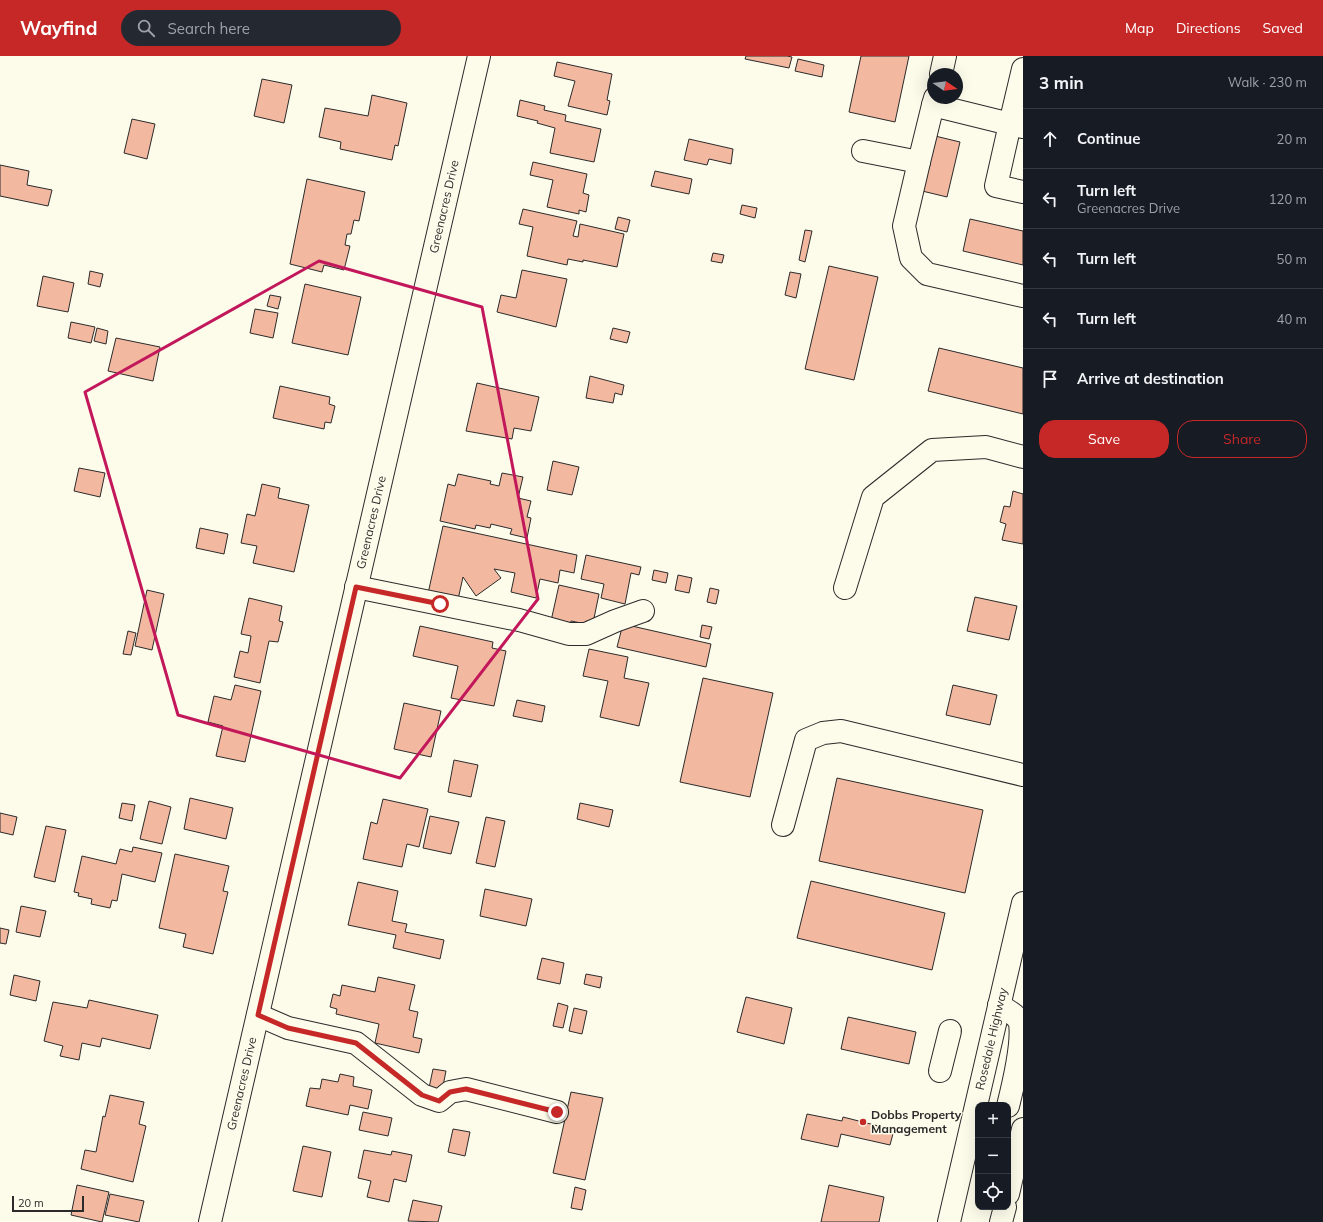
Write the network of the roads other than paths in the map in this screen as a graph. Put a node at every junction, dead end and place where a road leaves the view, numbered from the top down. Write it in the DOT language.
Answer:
graph roads {
  1 [pos="479,56"];
  2 [pos="945,56"];
  3 [pos="942,68"];
  4 [pos="1023,69"];
  5 [pos="933,104"];
  6 [pos="944,104"];
  7 [pos="1017,125"];
  8 [pos="862,151"];
  9 [pos="919,162"];
  10 [pos="1023,192"];
  11 [pos="1023,296"];
  12 [pos="1023,457"];
  13 [pos="356,587"];
  14 [pos="845,588"];
  15 [pos="643,612"];
  16 [pos="1023,775"];
  17 [pos="783,825"];
  18 [pos="1023,903"];
  19 [pos="999,1005"];
  20 [pos="258,1015"];
  21 [pos="950,1031"];
  22 [pos="940,1071"];
  23 [pos="1009,1102"];
  24 [pos="557,1112"];
  25 [pos="1023,1129"];
  26 [pos="1011,1181"];
  27 [pos="992,1210"];
  28 [pos="1004,1210"];
  29 [pos="210,1222"];
  30 [pos="949,1222"];
  31 [pos="992,1222"];
  32 [pos="1002,1222"];
  1 -- 13 [label="street, Greenacres Drive"];
  2 -- 3 [label="street"];
  4 -- 7 [label="street"];
  5 -- 9 [label="street"];
  6 -- 7 [label="street"];
  7 -- 10 [label="street"];
  8 -- 9 [label="street"];
  9 -- 11 [label="street"];
  12 -- 14 [label="street"];
  13 -- 15 [label="street"];
  13 -- 20 [label="street, Greenacres Drive"];
  16 -- 17 [label="street"];
  18 -- 19 [label="street, Rosedale Highway"];
  19 -- 23 [label="street"];
  19 -- 30 [label="street, Rosedale Highway"];
  20 -- 24 [label="street"];
  20 -- 29 [label="street, Greenacres Drive"];
  21 -- 22 [label="street"];
  25 -- 26 [label="street"];
  27 -- 31 [label="street"];
  28 -- 32 [label="street"];
}
